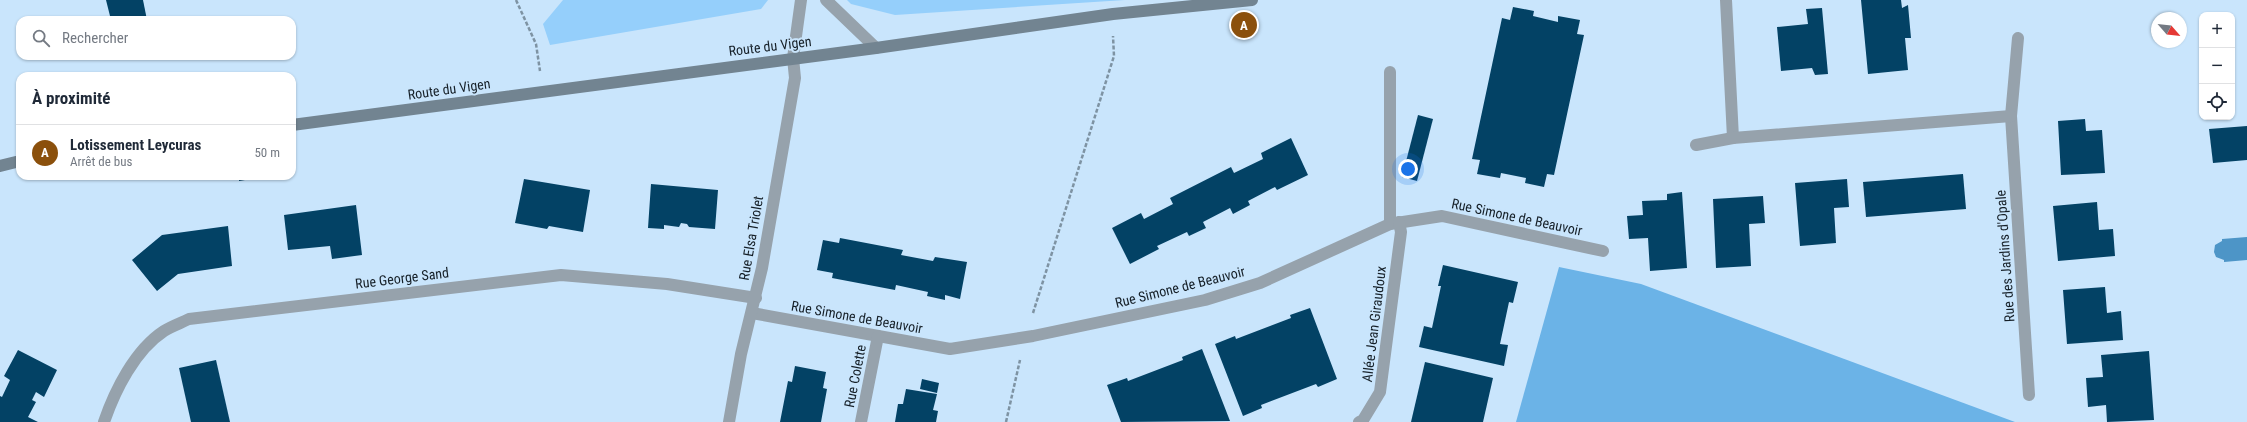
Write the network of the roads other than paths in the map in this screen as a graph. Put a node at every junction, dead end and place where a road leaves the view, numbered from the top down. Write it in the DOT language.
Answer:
graph roads {
  1 [pos="801,0"];
  2 [pos="826,0"];
  3 [pos="1252,0"];
  4 [pos="1726,0"];
  5 [pos="2018,38"];
  6 [pos="876,48"];
  7 [pos="793,58"];
  8 [pos="1390,72"];
  9 [pos="2011,116"];
  10 [pos="296,124"];
  11 [pos="1733,138"];
  12 [pos="1696,145"];
  13 [pos="16,162"];
  14 [pos="0,166"];
  15 [pos="1395,223"];
  16 [pos="1603,251"];
  17 [pos="756,298"];
  18 [pos="752,313"];
  19 [pos="878,336"];
  20 [pos="2029,396"];
  21 [pos="104,422"];
  22 [pos="729,422"];
  23 [pos="861,422"];
  24 [pos="1359,422"];
  1 -- 7 [label="street, Rue Elsa Triolet"];
  2 -- 6 [label="street"];
  3 -- 6 [label="street, Route du Vigen"];
  4 -- 11 [label="street"];
  5 -- 9 [label="street, Rue des Jardins d'Opale"];
  6 -- 7 [label="street, Route du Vigen"];
  7 -- 10 [label="street, Route du Vigen"];
  7 -- 17 [label="street, Rue Elsa Triolet"];
  8 -- 15 [label="street, Allée Jean Giraudoux"];
  9 -- 11 [label="street"];
  9 -- 20 [label="street, Rue des Jardins d'Opale"];
  11 -- 12 [label="street"];
  13 -- 14 [label="street"];
  15 -- 16 [label="street, Rue Simone de Beauvoir"];
  15 -- 19 [label="street, Rue Simone de Beauvoir"];
  15 -- 24 [label="street, Allée Jean Giraudoux"];
  17 -- 18 [label="street, Rue Elsa Triolet"];
  17 -- 21 [label="street, Rue George Sand"];
  18 -- 19 [label="street, Rue Simone de Beauvoir"];
  18 -- 22 [label="street, Rue Elsa Triolet"];
  19 -- 23 [label="street, Rue Colette"];
}
